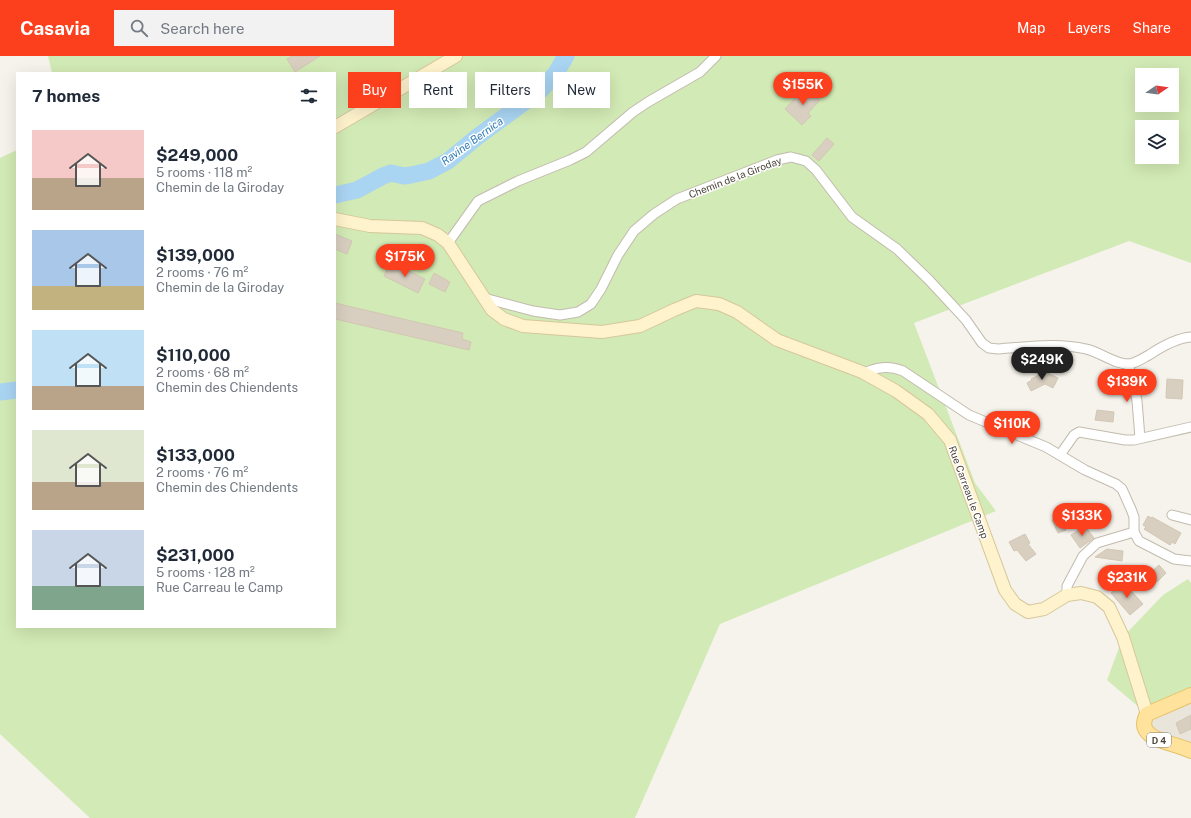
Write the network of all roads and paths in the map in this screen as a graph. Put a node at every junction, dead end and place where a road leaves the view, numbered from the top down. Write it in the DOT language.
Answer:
graph roads {
  1 [pos="456,56"];
  2 [pos="716,56"];
  3 [pos="336,126"];
  4 [pos="336,219"];
  5 [pos="448,243"];
  6 [pos="484,298"];
  7 [pos="1191,337"];
  8 [pos="1128,364"];
  9 [pos="868,375"];
  10 [pos="1191,427"];
  11 [pos="1140,438"];
  12 [pos="1060,455"];
  13 [pos="1172,515"];
  14 [pos="1191,520"];
  15 [pos="1134,532"];
  16 [pos="1191,561"];
  17 [pos="1067,595"];
  18 [pos="1191,695"];
  19 [pos="1147,714"];
  20 [pos="1191,751"];
  1 -- 3 [label="main road"];
  2 -- 5 [label="street"];
  4 -- 5 [label="main road, Rue Carreau le Camp"];
  5 -- 6 [label="main road, Rue Carreau le Camp"];
  6 -- 8 [label="street, Chemin de la Giroday"];
  6 -- 9 [label="main road, Rue Carreau le Camp"];
  7 -- 8 [label="street"];
  8 -- 11 [label="street"];
  9 -- 12 [label="street"];
  9 -- 17 [label="main road, Rue Carreau le Camp"];
  10 -- 11 [label="street"];
  11 -- 12 [label="street"];
  12 -- 15 [label="street"];
  13 -- 14 [label="street"];
  15 -- 16 [label="street"];
  15 -- 17 [label="street"];
  17 -- 19 [label="main road, Rue Carreau le Camp"];
  18 -- 19 [label="main road"];
  19 -- 20 [label="main road, D 4"];
}
